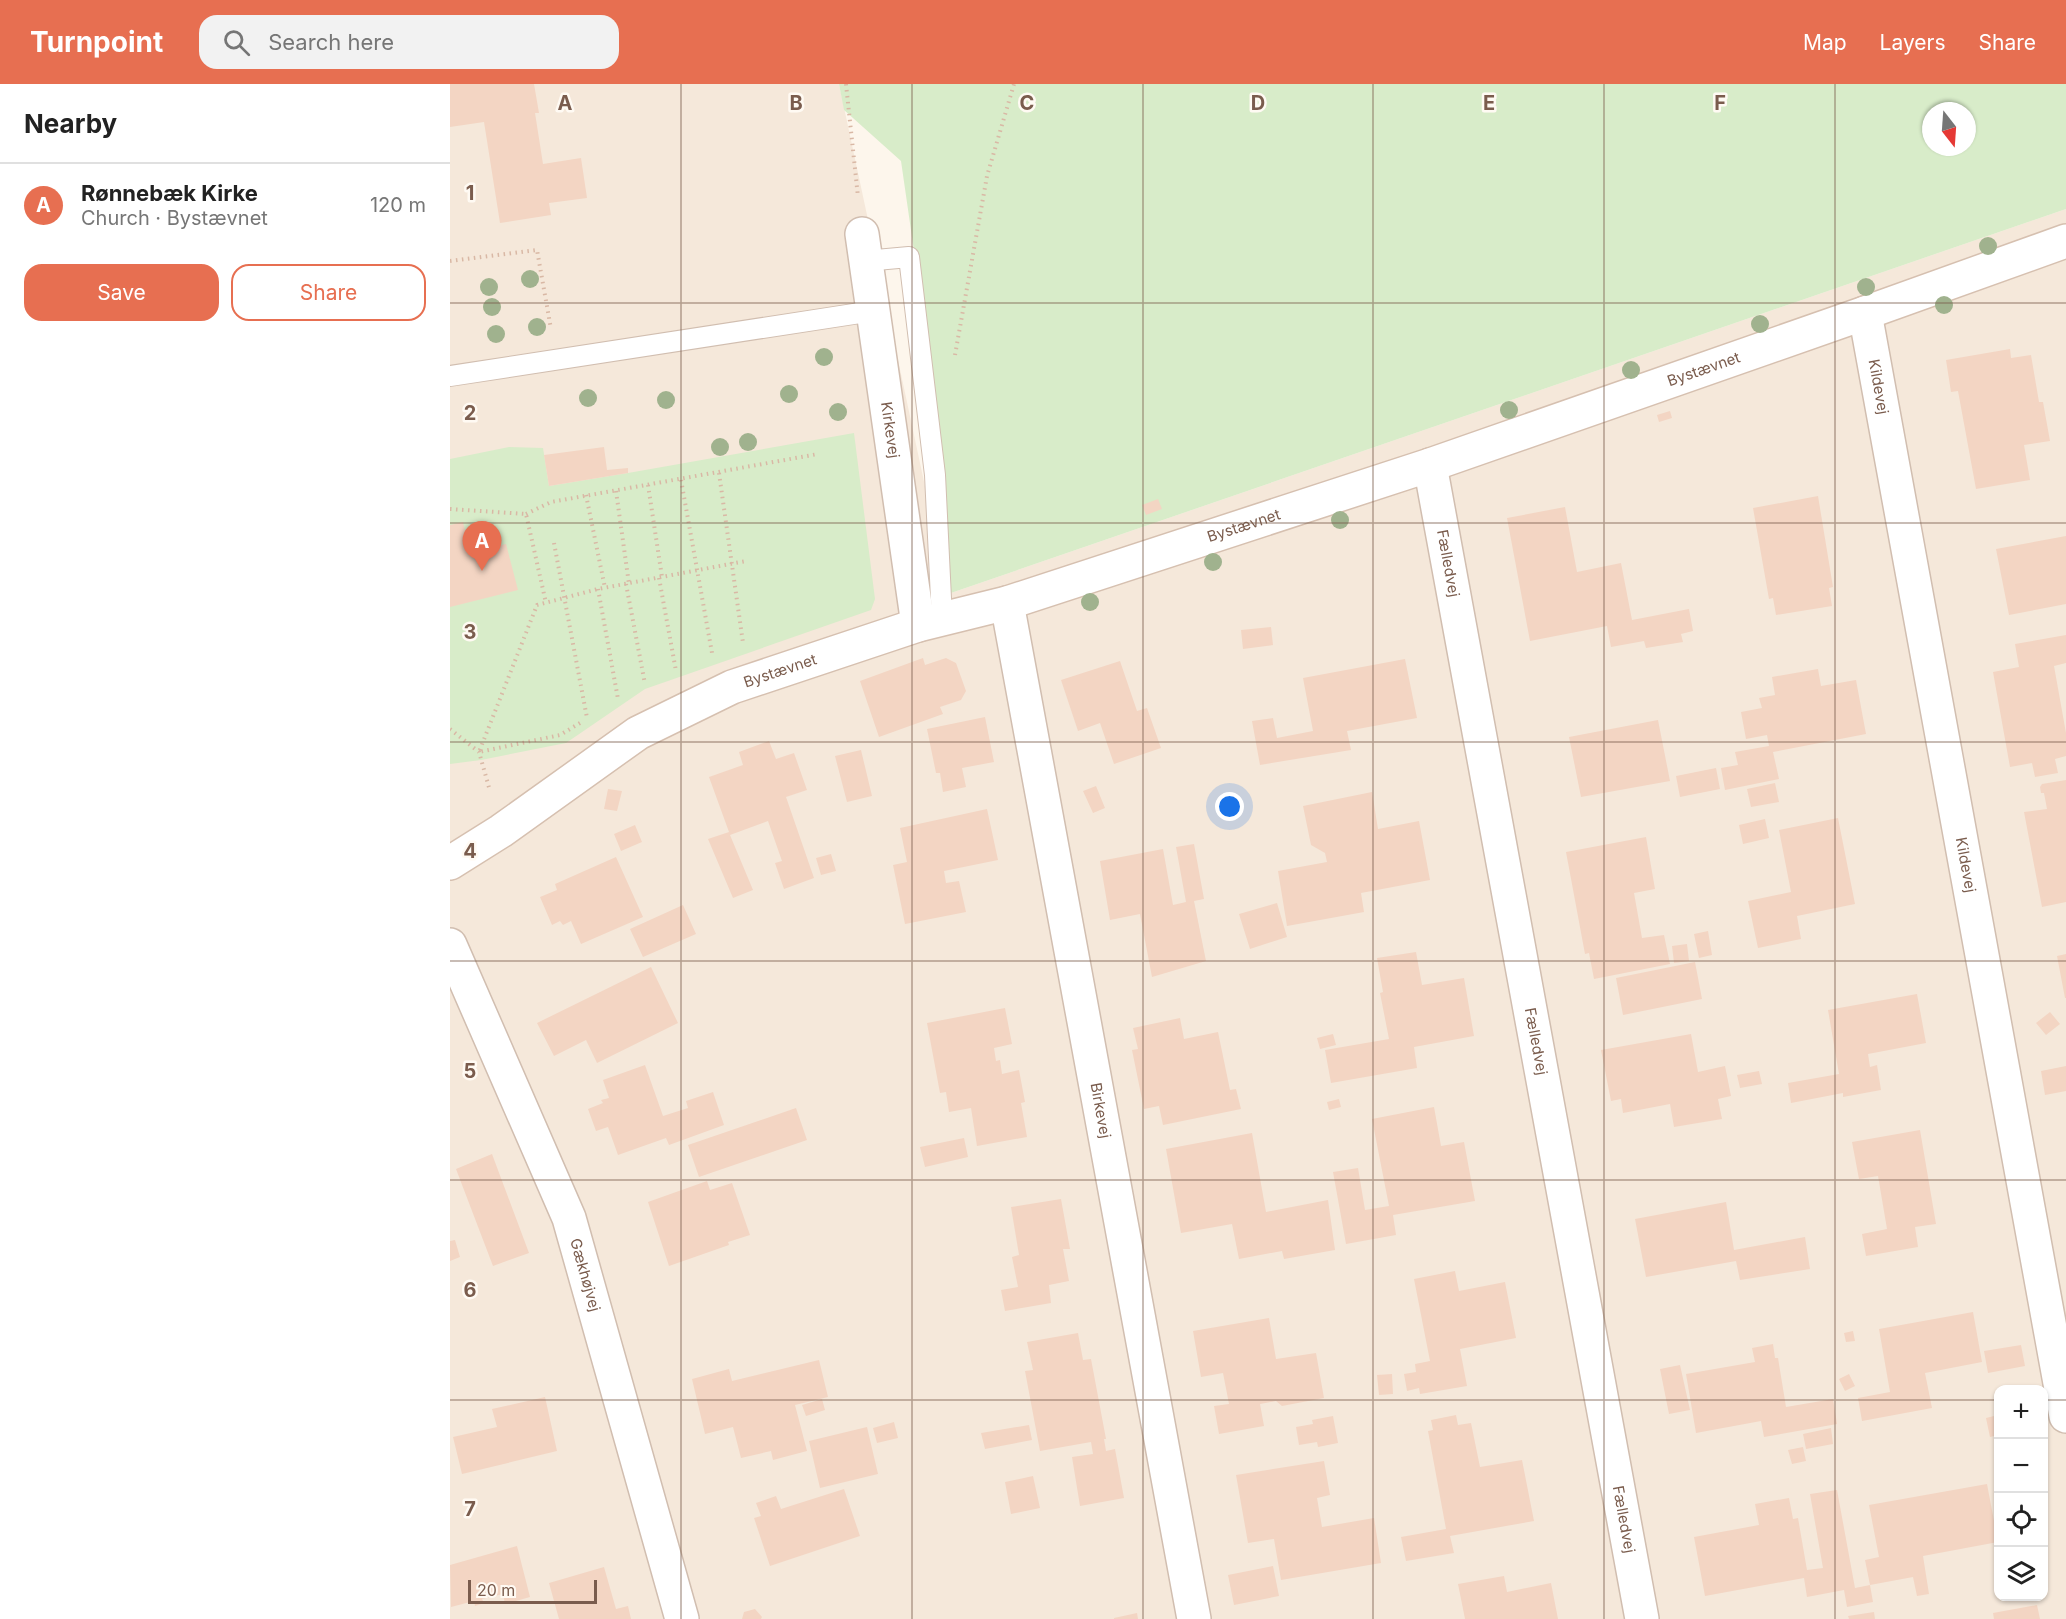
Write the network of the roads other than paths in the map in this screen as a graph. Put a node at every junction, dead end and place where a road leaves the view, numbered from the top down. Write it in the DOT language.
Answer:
graph roads {
  1 [pos="2066,241"];
  2 [pos="864,247"];
  3 [pos="873,311"];
  4 [pos="1865,313"];
  5 [pos="450,376"];
  6 [pos="1430,465"];
  7 [pos="1007,603"];
  8 [pos="930,622"];
  9 [pos="450,863"];
  10 [pos="450,945"];
  11 [pos="2066,1416"];
  12 [pos="682,1619"];
  13 [pos="1194,1619"];
  14 [pos="1642,1619"];
  1 -- 4 [label="street, Bystævnet"];
  2 -- 3 [label="street, Kirkevej"];
  2 -- 8 [label="lane"];
  3 -- 5 [label="lane"];
  3 -- 8 [label="street, Kirkevej"];
  4 -- 6 [label="street, Bystævnet"];
  4 -- 11 [label="street, Kildevej"];
  6 -- 7 [label="street, Bystævnet"];
  6 -- 14 [label="street, Fælledvej"];
  7 -- 8 [label="street, Bystævnet"];
  7 -- 13 [label="street, Birkevej"];
  8 -- 9 [label="street, Bystævnet"];
  10 -- 12 [label="street, Gækhøjvej"];
}
